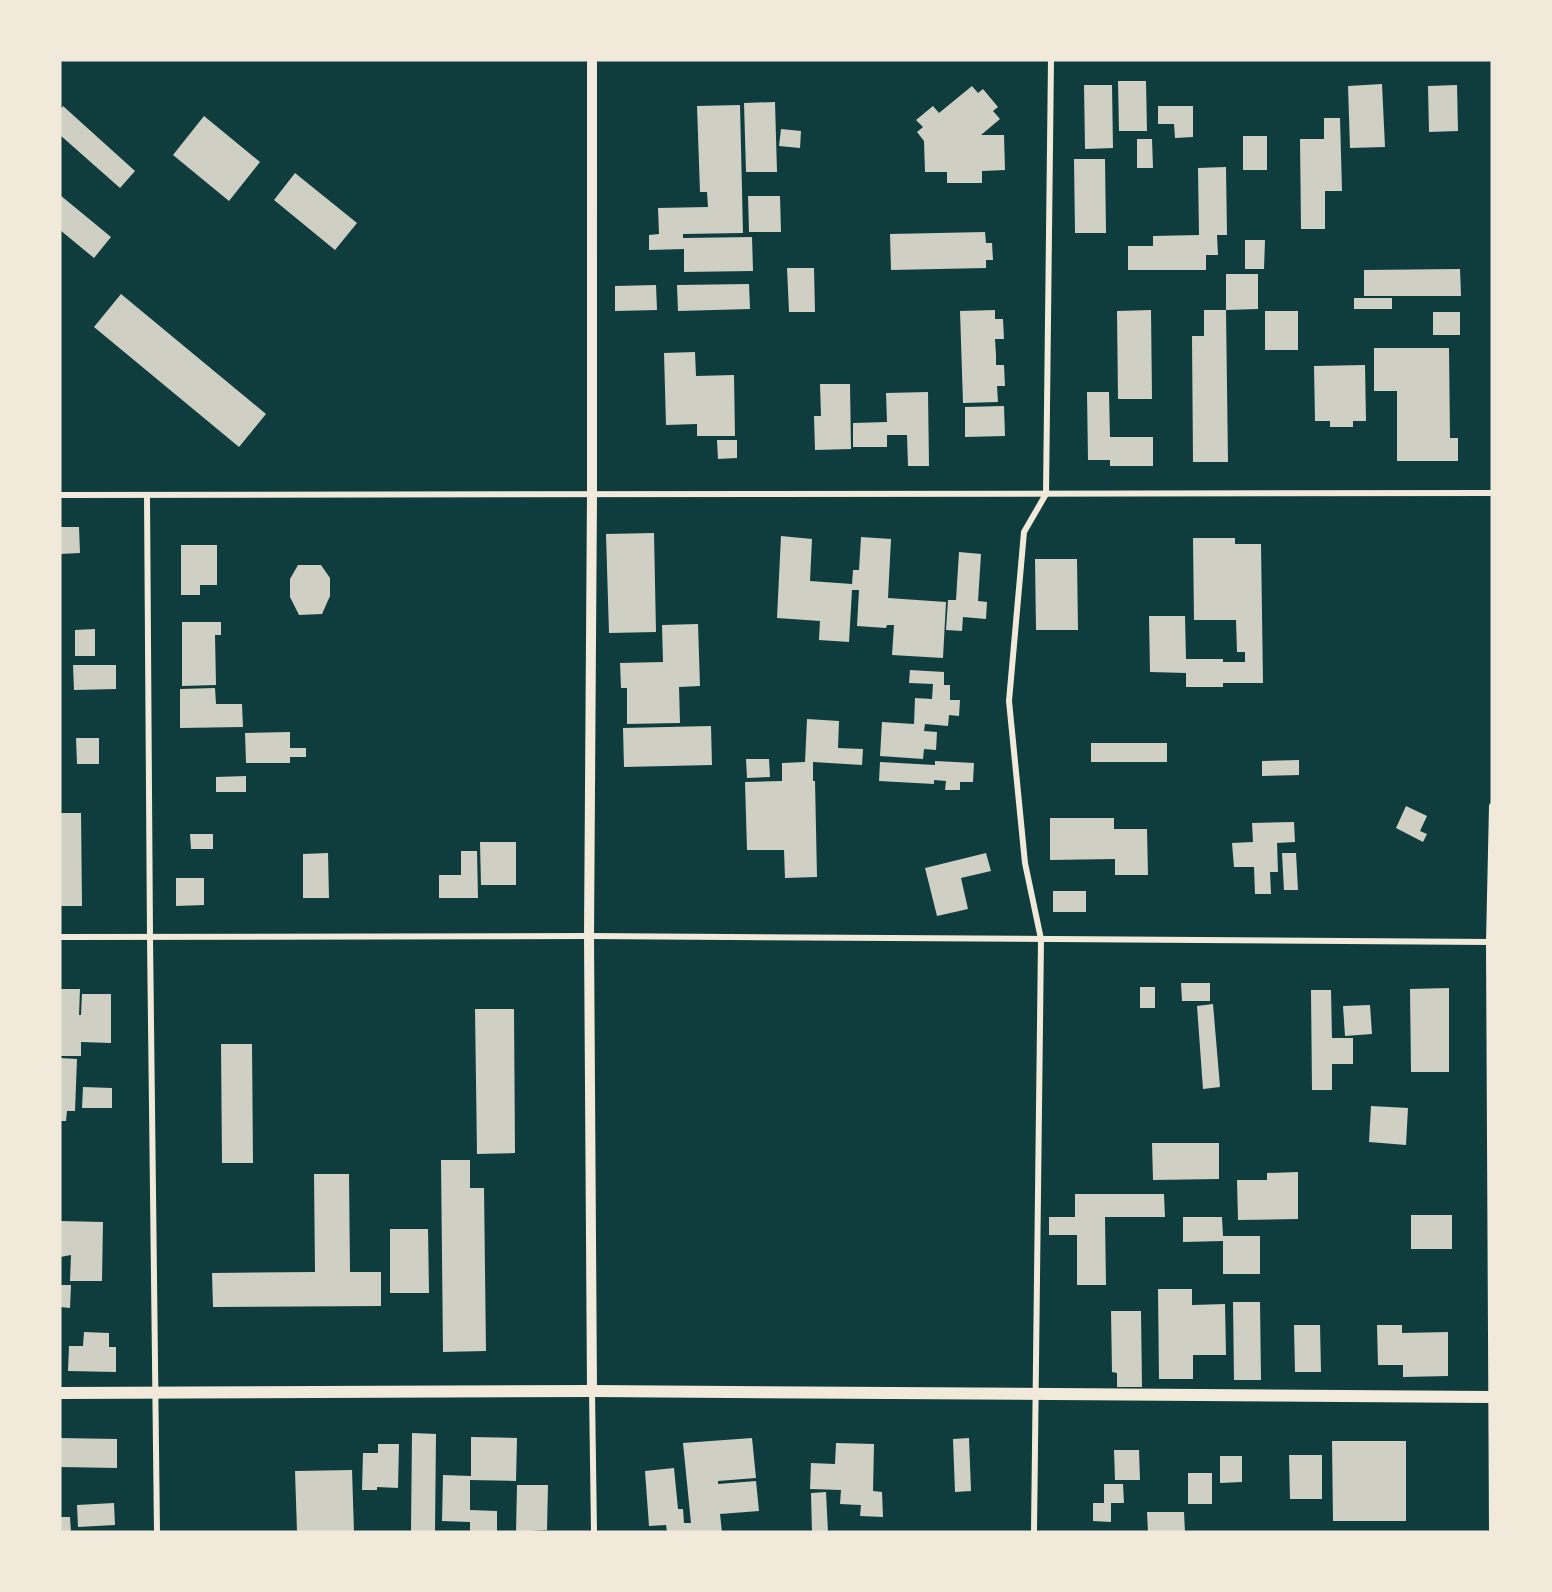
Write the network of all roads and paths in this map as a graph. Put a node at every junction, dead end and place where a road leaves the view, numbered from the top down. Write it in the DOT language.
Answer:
graph roads {
  1 [pos="592,60"];
  2 [pos="1051,60"];
  3 [pos="1492,493"];
  4 [pos="592,494"];
  5 [pos="1046,494"];
  6 [pos="60,495"];
  7 [pos="147,495"];
  8 [pos="1492,806"];
  9 [pos="589,936"];
  10 [pos="60,937"];
  11 [pos="150,937"];
  12 [pos="1041,939"];
  13 [pos="1491,942"];
  14 [pos="592,1391"];
  15 [pos="60,1393"];
  16 [pos="157,1393"];
  17 [pos="1036,1394"];
  18 [pos="1492,1397"];
  19 [pos="157,1532"];
  20 [pos="594,1532"];
  21 [pos="1034,1532"];
  22 [pos="1492,1532"];
  1 -- 4 [label="street"];
  2 -- 5 [label="street"];
  3 -- 5 [label="street"];
  4 -- 5 [label="street"];
  4 -- 7 [label="street"];
  4 -- 9 [label="street"];
  5 -- 12 [label="street"];
  6 -- 7 [label="street"];
  7 -- 11 [label="street"];
  8 -- 13 [label="street"];
  9 -- 11 [label="street"];
  9 -- 12 [label="street"];
  9 -- 14 [label="street"];
  10 -- 11 [label="street"];
  11 -- 16 [label="street"];
  12 -- 13 [label="street"];
  12 -- 17 [label="street"];
  13 -- 18 [label="street"];
  14 -- 16 [label="main road"];
  14 -- 17 [label="main road"];
  14 -- 20 [label="street"];
  15 -- 16 [label="main road"];
  16 -- 19 [label="street"];
  17 -- 18 [label="main road"];
  17 -- 21 [label="street"];
  18 -- 22 [label="street"];
}
